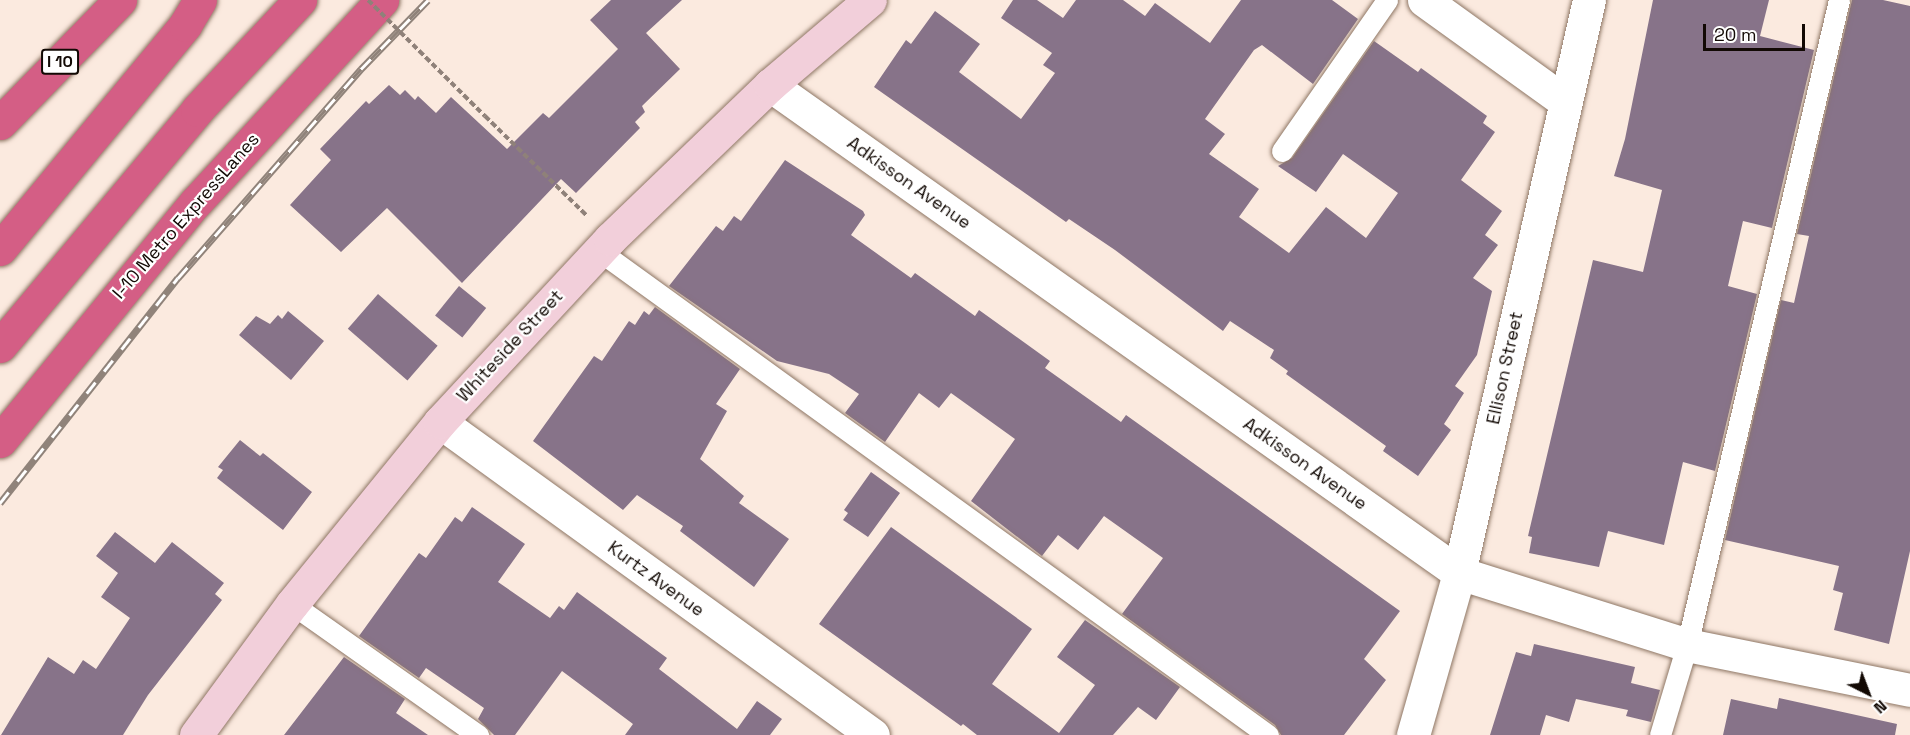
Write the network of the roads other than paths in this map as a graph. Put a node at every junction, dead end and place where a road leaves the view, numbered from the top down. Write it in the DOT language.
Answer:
graph roads {
  1 [pos="120,0"];
  2 [pos="200,0"];
  3 [pos="300,0"];
  4 [pos="382,0"];
  5 [pos="870,0"];
  6 [pos="1387,0"];
  7 [pos="1424,0"];
  8 [pos="1589,0"];
  9 [pos="1839,0"];
  10 [pos="770,85"];
  11 [pos="1564,101"];
  12 [pos="0,123"];
  13 [pos="1282,152"];
  14 [pos="604,245"];
  15 [pos="0,249"];
  16 [pos="0,346"];
  17 [pos="440,422"];
  18 [pos="0,441"];
  19 [pos="1459,573"];
  20 [pos="292,604"];
  21 [pos="1687,645"];
  22 [pos="1910,690"];
  23 [pos="196,735"];
  24 [pos="478,735"];
  25 [pos="873,735"];
  26 [pos="1268,735"];
  27 [pos="1413,735"];
  28 [pos="1660,735"];
  1 -- 12 [label="highway, I 10"];
  2 -- 15 [label="highway"];
  3 -- 16 [label="highway"];
  4 -- 18 [label="highway, I-10 Metro ExpressLanes"];
  5 -- 10 [label="street, Whiteside Street"];
  6 -- 13 [label="lane"];
  7 -- 11 [label="street"];
  8 -- 11 [label="street, Ellison Street"];
  9 -- 21 [label="lane"];
  10 -- 14 [label="street, Whiteside Street"];
  10 -- 19 [label="street, Adkisson Avenue"];
  11 -- 19 [label="street, Ellison Street"];
  14 -- 17 [label="street, Whiteside Street"];
  14 -- 26 [label="lane"];
  17 -- 20 [label="street, Whiteside Street"];
  17 -- 25 [label="street, Kurtz Avenue"];
  19 -- 21 [label="street, Adkisson Avenue"];
  19 -- 27 [label="street, Ellison Street"];
  20 -- 23 [label="street, Whiteside Street"];
  20 -- 24 [label="lane"];
  21 -- 22 [label="street, Adkisson Avenue"];
  21 -- 28 [label="lane"];
}
